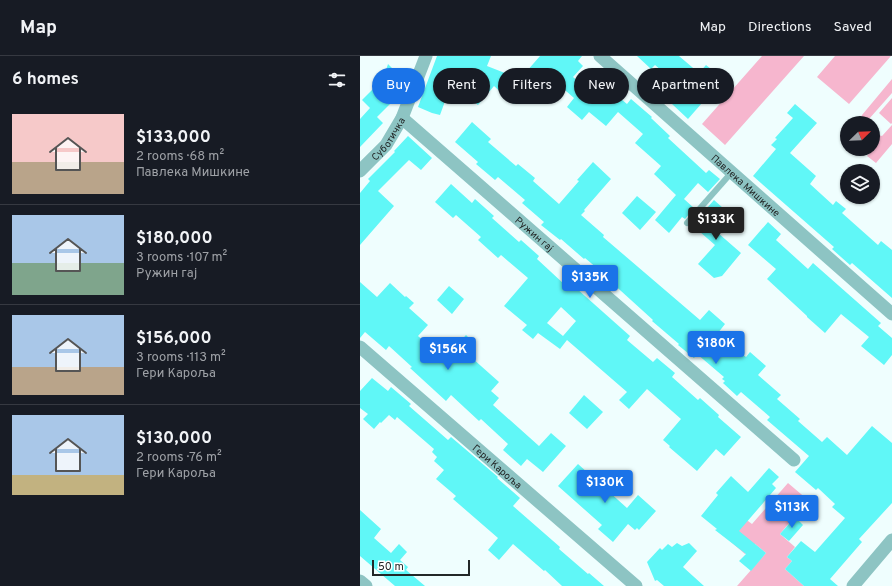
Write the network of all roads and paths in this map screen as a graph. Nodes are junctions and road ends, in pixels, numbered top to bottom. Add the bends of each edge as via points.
1 (426, 56) edge
2 (600, 56) edge
3 (402, 118) junction
4 (360, 171) edge
5 (732, 172) junction
6 (687, 223) dead end
7 (892, 314) edge
8 (360, 347) edge
9 (794, 460) dead end
10 (892, 540) edge
11 (360, 580) edge
12 (366, 586) edge
13 (636, 586) edge
14 (853, 586) edge

1 - 3 street, Суботичка
2 - 5 street, Павлека Мишкине
3 - 4 street, Суботичка via 386,145
3 - 9 street, Ружин гај
5 - 6 lane
5 - 7 street, Павлека Мишкине
8 - 13 street, Гери Кароља
10 - 14 street
11 - 12 street

